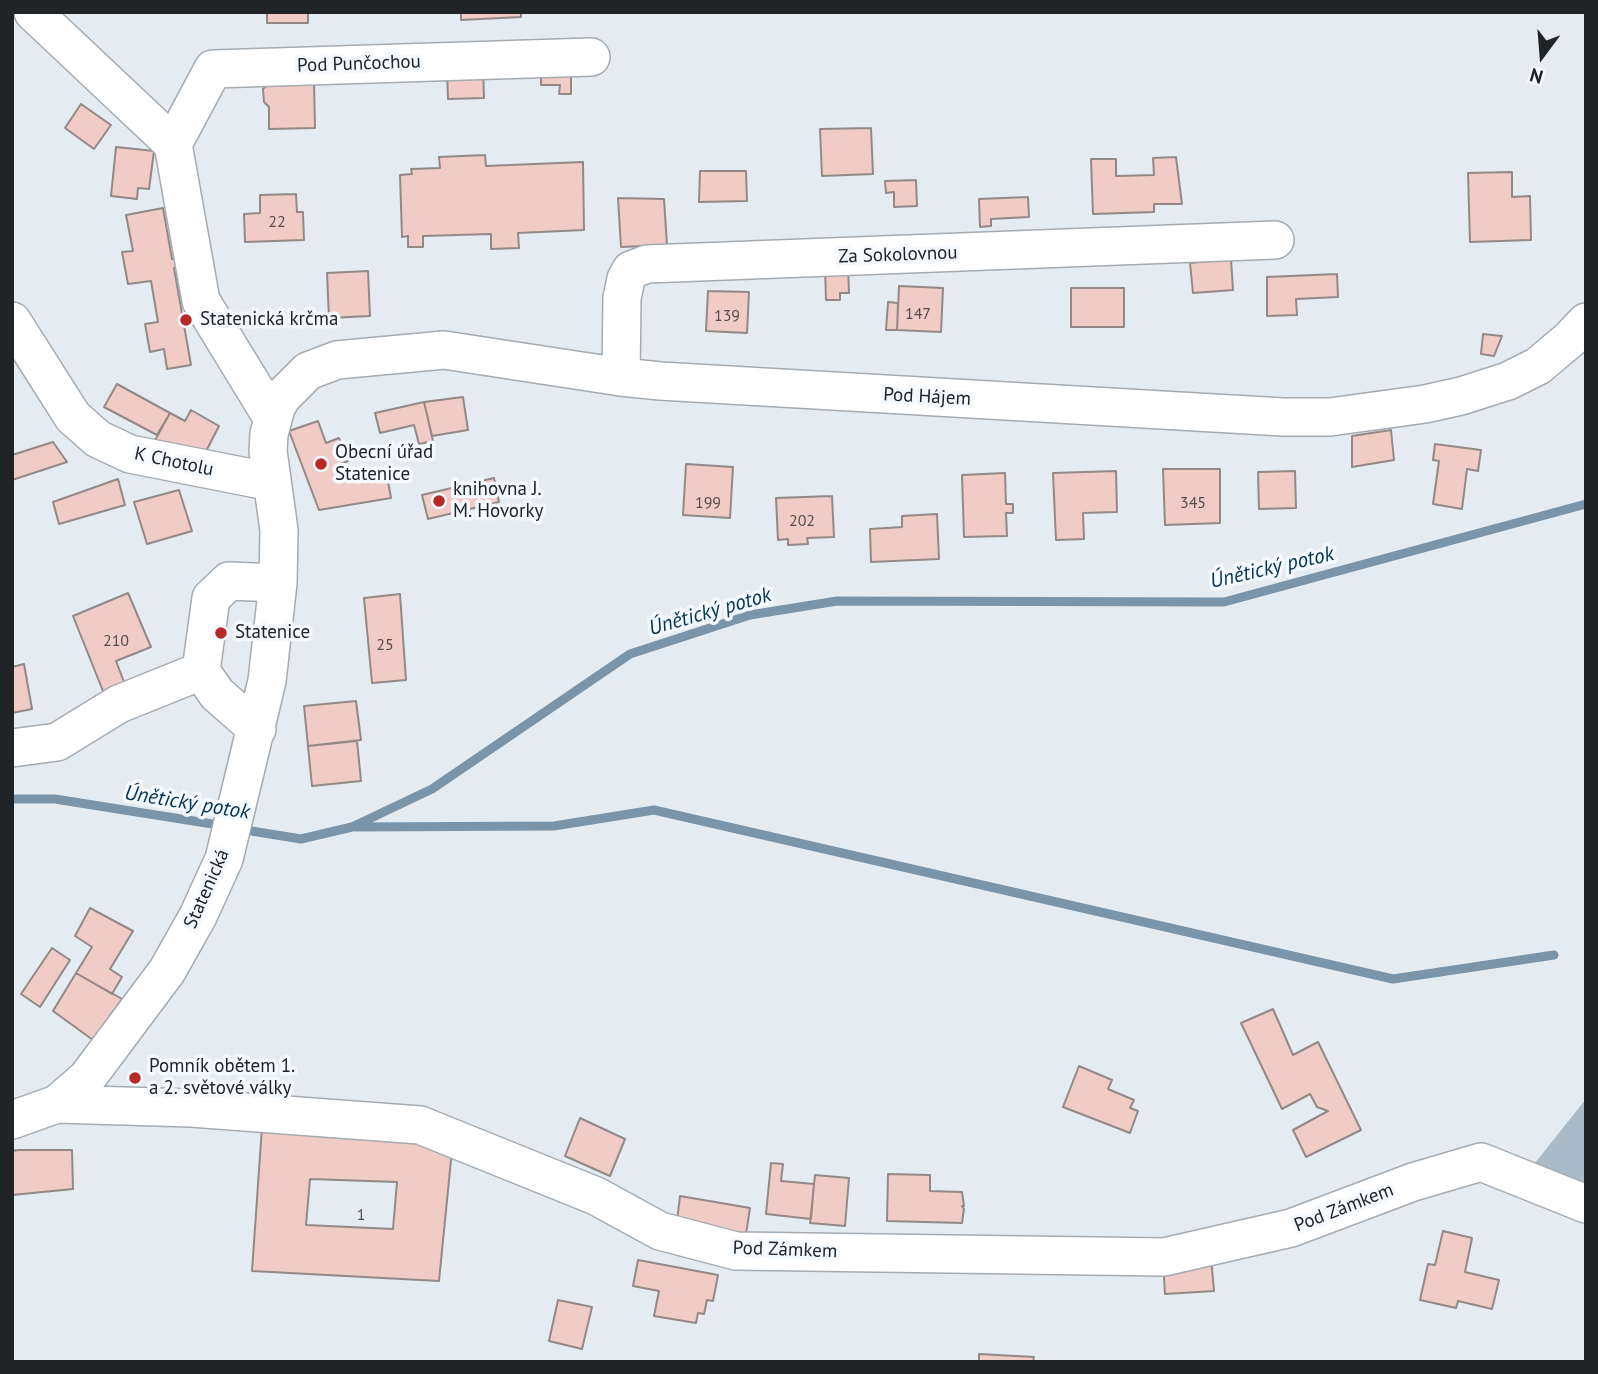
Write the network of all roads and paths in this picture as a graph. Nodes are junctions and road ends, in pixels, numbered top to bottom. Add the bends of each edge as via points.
1 (33, 12) edge
2 (591, 57) dead end
3 (173, 144) junction
4 (1275, 240) dead end
5 (12, 321) edge
6 (1586, 322) edge
7 (621, 377) junction
8 (273, 419) junction
9 (272, 482) junction
10 (278, 583) junction
11 (201, 671) junction
12 (257, 729) junction
13 (12, 748) edge
14 (57, 1104) junction
15 (12, 1120) edge
16 (1586, 1204) edge

1 - 3 street
2 - 3 street, Pod Punčochou via 213,69
3 - 8 street via 201,301
4 - 7 street, Za Sokolovnou via 647,264 631,270 626,279
5 - 9 street, K Chotolu via 74,416 98,439 130,454
6 - 7 street, Pod Hájem via 1538,366 1508,381 1425,404 1330,417
7 - 8 street, Pod Hájem via 444,350 360,357 308,371 282,397
8 - 9 street, Statenická via 268,451
9 - 10 street, Statenická via 279,530
10 - 11 street via 229,582 211,598
10 - 12 street, Statenická
11 - 12 street via 217,694
11 - 13 street via 119,704 57,742
12 - 14 street, Statenická via 224,859 198,915 167,971 87,1078
14 - 15 street, Statenická
14 - 16 street, Pod Zámkem via 191,1108 420,1125 596,1196 660,1231 736,1251 1164,1257 1291,1228 1481,1162

